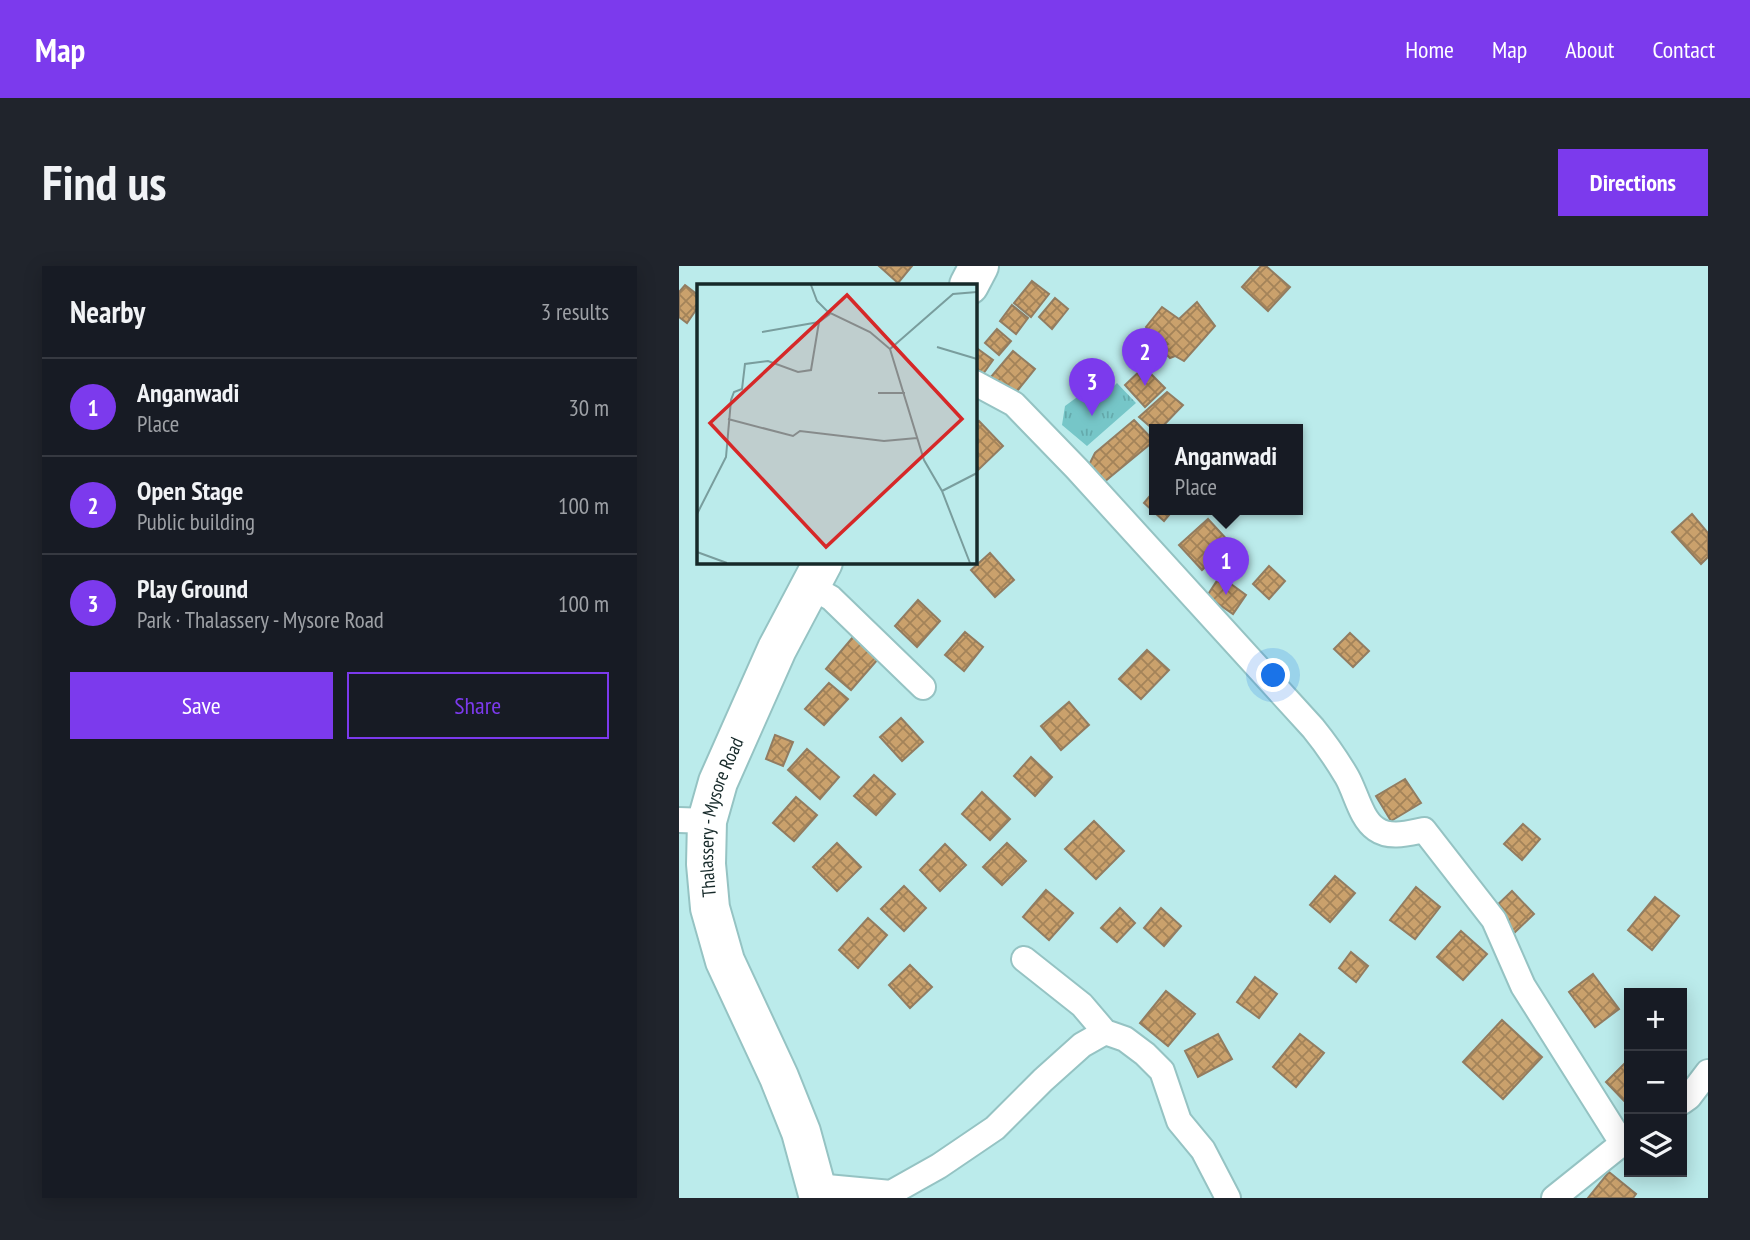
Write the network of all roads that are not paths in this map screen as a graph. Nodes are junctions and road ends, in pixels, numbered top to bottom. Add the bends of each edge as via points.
1 (979, 266) edge
2 (970, 284) edge
3 (977, 384) edge
4 (817, 574) edge
5 (923, 687) dead end
6 (693, 821) edge
7 (1024, 959) dead end
8 (1105, 1032) junction
9 (1708, 1072) edge
10 (1687, 1098) edge
11 (1624, 1137) edge
12 (1624, 1142) edge
13 (818, 1192) edge
14 (893, 1195) edge
15 (1228, 1198) edge
16 (1554, 1198) edge

1 - 2 main road
3 - 11 street via 1014,404 1313,728 1376,829 1392,835 1424,830 1494,920 1523,986
4 - 5 street via 831,598
4 - 6 main road, Thalassery - Mysore Road via 777,649 718,782
6 - 13 main road, Thalassery - Mysore Road via 725,961 779,1077
7 - 8 street via 1081,1005
8 - 14 street via 1082,1045 995,1128
8 - 15 street via 1125,1040 1162,1071 1179,1121 1203,1150
9 - 10 street
12 - 16 street
13 - 14 street

